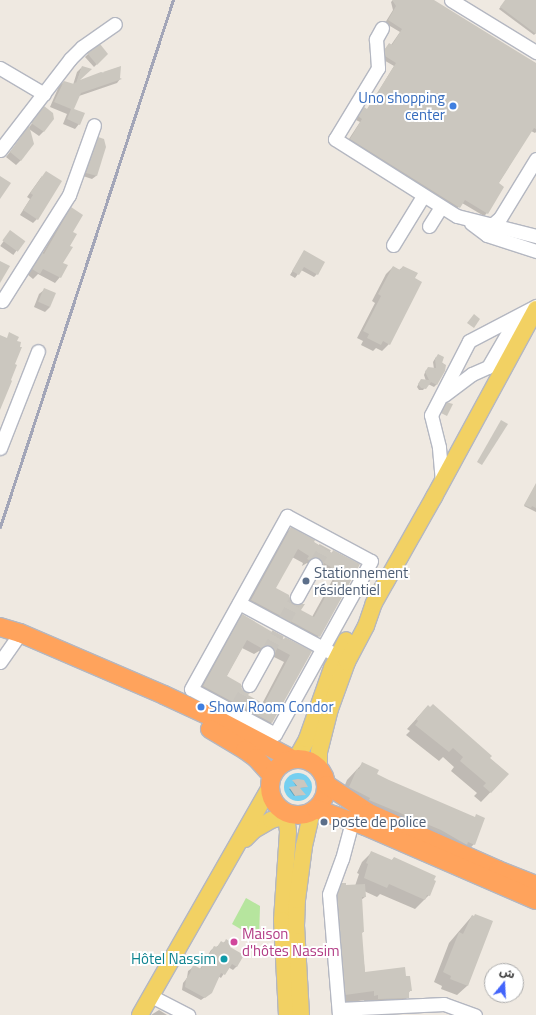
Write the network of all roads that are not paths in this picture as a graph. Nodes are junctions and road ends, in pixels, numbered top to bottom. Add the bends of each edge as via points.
1 (451, 0) edge
2 (115, 24) dead end
3 (382, 28) dead end
4 (536, 52) edge
5 (0, 68) edge
6 (44, 94) junction
7 (94, 125) dead end
8 (0, 150) edge
9 (536, 159) edge
10 (423, 196) junction
11 (440, 207) junction
12 (504, 211) junction
13 (429, 226) dead end
14 (504, 228) junction
15 (484, 229) junction
16 (536, 236) edge
17 (393, 245) dead end
18 (536, 251) edge
19 (1, 302) edge
20 (536, 308) edge
21 (516, 316) junction
22 (520, 337) junction
23 (38, 351) dead end
24 (440, 397) junction
25 (463, 443) junction
26 (439, 447) junction
27 (0, 448) edge
28 (442, 482) junction
29 (315, 565) tunnel mouth
30 (297, 597) tunnel mouth
31 (239, 603) junction
32 (374, 603) junction
33 (0, 627) edge
34 (11, 638) edge
35 (323, 648) junction
36 (267, 653) tunnel mouth
37 (338, 656) junction
38 (0, 662) edge
39 (249, 685) tunnel mouth
40 (274, 740) junction
41 (294, 759) junction
42 (319, 768) junction
43 (271, 781) junction
44 (327, 785) junction
45 (314, 810) junction
46 (286, 813) junction
47 (352, 821) junction
48 (246, 838) junction
49 (287, 848) junction
50 (232, 854) junction
51 (536, 885) edge
52 (536, 900) edge
53 (151, 996) junction
54 (339, 1012) edge
55 (140, 1015) edge
56 (188, 1015) edge
57 (287, 1015) edge
58 (301, 1015) edge
59 (475, 1015) edge

1 - 4 street
2 - 6 street via 82,47
3 - 10 street via 376,39 378,68 335,139
5 - 6 street
6 - 8 street
7 - 19 street via 69,195
9 - 12 street
10 - 11 street
10 - 17 street
11 - 13 street
11 - 15 street
12 - 14 street
12 - 15 street via 497,221
14 - 15 street
14 - 16 street
15 - 18 street via 503,242
20 - 21 street
20 - 22 main road
21 - 22 street via 521,325
21 - 24 street via 488,367 472,374
21 - 24 street via 469,341
22 - 25 main road
23 - 27 street
24 - 26 street via 431,415
25 - 26 street via 455,450 449,451
25 - 28 main road
26 - 28 street
28 - 32 main road
29 - 30 street
31 - 35 street
31 - 35 street via 287,516 327,543 370,561
31 - 40 street via 192,689 236,709
32 - 37 main road via 357,621
32 - 42 main road via 366,626 347,662 330,709 319,752
33 - 34 highway
34 - 38 street
34 - 40 highway via 164,695
34 - 43 highway via 215,732 256,758
35 - 37 street
35 - 40 street
36 - 39 street
37 - 41 main road via 312,728
40 - 41 highway
41 - 42 highway via 312,762
41 - 43 highway via 280,766
42 - 44 highway
43 - 46 highway via 272,798
43 - 50 main road
44 - 45 highway via 324,798
44 - 51 highway via 370,813
45 - 46 highway via 306,815
45 - 47 highway
45 - 58 main road via 304,846 297,900
46 - 48 main road via 254,830
46 - 49 main road
47 - 52 highway
47 - 54 street via 329,894
48 - 49 main road via 254,833 267,831 278,836
48 - 50 main road
49 - 57 main road via 282,927
50 - 53 main road
53 - 55 main road
53 - 56 street
54 - 59 street via 444,1004

